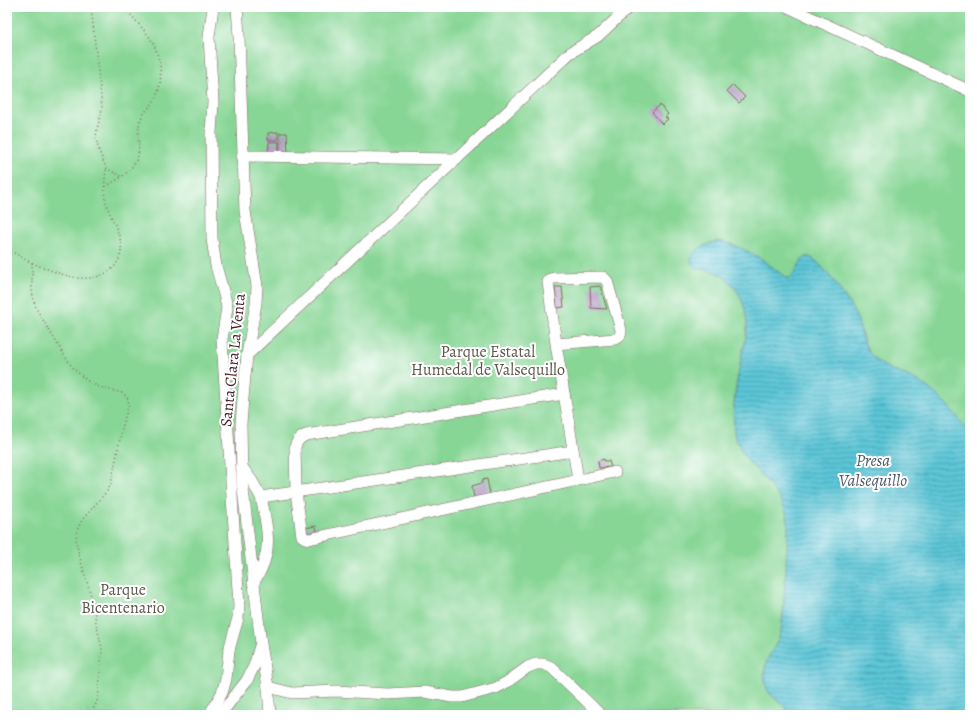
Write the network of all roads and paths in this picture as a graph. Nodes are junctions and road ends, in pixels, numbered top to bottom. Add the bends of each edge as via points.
1 (91, 7) edge
2 (124, 7) edge
3 (213, 7) edge
4 (237, 7) edge
5 (630, 7) edge
6 (788, 7) edge
7 (970, 91) edge
8 (242, 156) junction
9 (458, 159) junction
10 (106, 168) junction
11 (122, 177) junction
12 (105, 187) junction
13 (7, 249) edge
14 (32, 263) junction
15 (556, 344) junction
16 (247, 356) junction
17 (564, 394) junction
18 (573, 450) junction
19 (242, 467) junction
20 (615, 472) dead end
21 (578, 480) junction
22 (296, 492) junction
23 (261, 497) junction
24 (253, 583) junction
25 (261, 644) junction
26 (268, 687) junction
27 (90, 715) edge
28 (209, 715) edge
29 (220, 715) edge
30 (270, 715) edge
31 (601, 715) edge

1 - 10 path via 102,107 96,138
2 - 11 path via 152,42 161,76 155,100 140,119 137,159
3 - 28 street via 209,37 213,102 212,239 226,308 222,339 239,606 229,650 226,679 222,693
4 - 8 street, Santa Clara La Venta
5 - 9 street via 598,36 570,53
6 - 7 street
8 - 9 street
8 - 16 street, Santa Clara La Venta via 245,211 257,286
9 - 16 street
10 - 11 path
10 - 12 path
11 - 12 path
12 - 14 path via 106,201 121,244 121,257 116,265 97,277 84,279 70,277
13 - 14 path
14 - 27 path via 32,287 36,308 68,362 86,380 99,387 122,393 127,397 129,404 111,484 77,530 76,541 93,602 102,648 99,691
15 - 15 street via 548,282 554,278 603,277 607,281 621,330 619,338
15 - 17 street
16 - 19 street, Santa Clara La Venta via 241,424
17 - 18 street
17 - 22 street via 306,435 301,437 296,447
18 - 21 street
18 - 22 street
19 - 23 street
19 - 24 street, Santa Clara La Venta
20 - 21 street
21 - 22 street via 309,539 301,532
22 - 23 street
23 - 24 street via 267,524 266,557 261,572
24 - 25 street, Santa Clara La Venta
25 - 26 street, Santa Clara La Venta
25 - 29 street via 247,680
26 - 30 street, Santa Clara La Venta
26 - 31 street via 292,693 425,692 462,697 496,688 528,667 543,664 551,667

